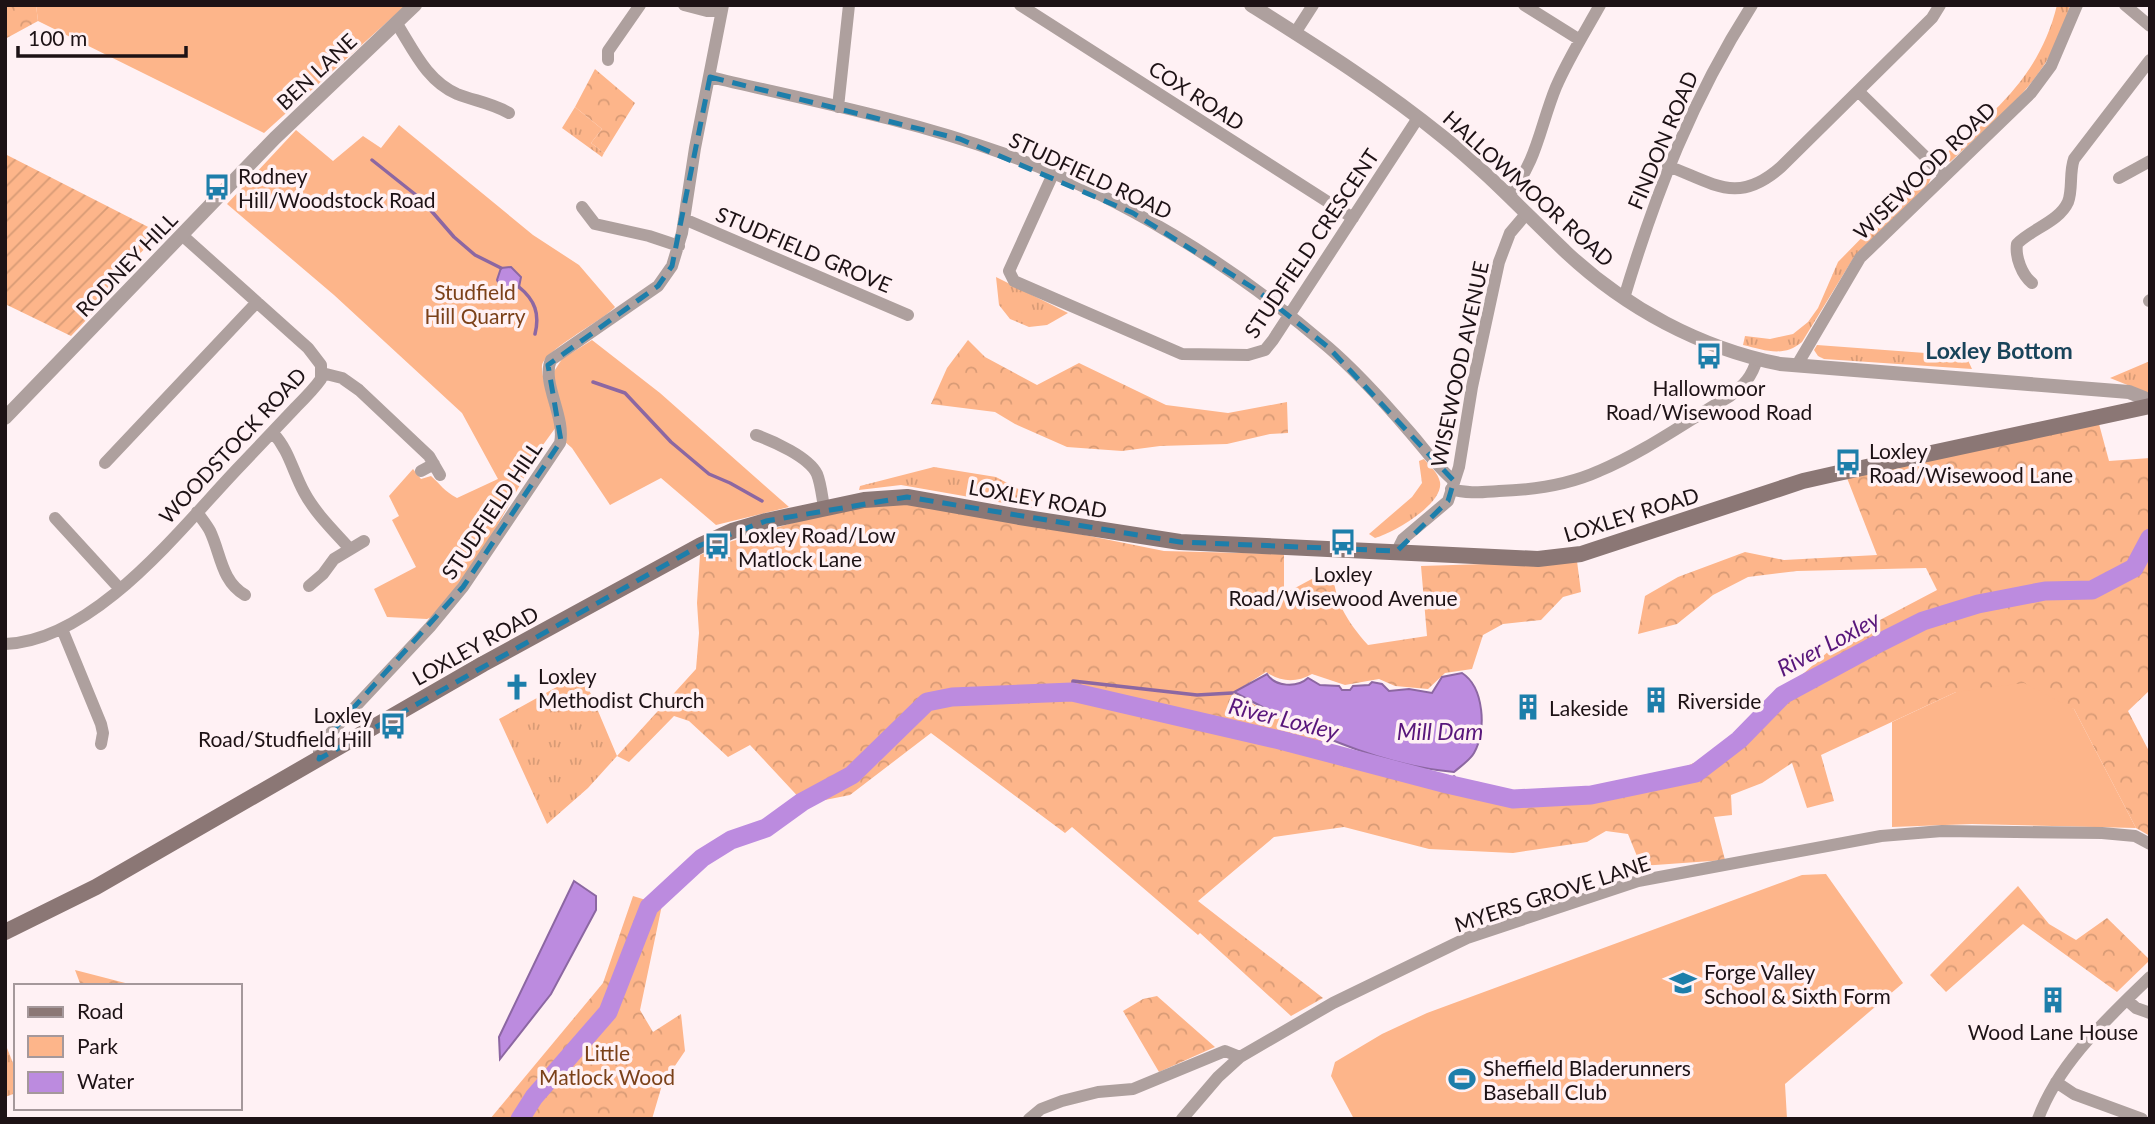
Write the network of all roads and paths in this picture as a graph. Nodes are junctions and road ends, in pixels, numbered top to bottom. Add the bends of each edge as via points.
1 (415, 5) edge
2 (640, 5) edge
3 (684, 5) edge
4 (849, 5) edge
5 (1020, 5) edge
6 (1251, 5) edge
7 (1313, 5) edge
8 (1524, 5) edge
9 (1600, 5) edge
10 (1752, 5) edge
11 (1940, 5) edge
12 (2077, 5) edge
13 (2125, 5) edge
14 (722, 8) edge
15 (397, 24) junction
16 (2150, 26) edge
17 (1295, 33) junction
18 (1580, 40) junction
19 (608, 60) dead end
20 (2150, 60) edge
21 (710, 77) junction
22 (1857, 91) junction
23 (838, 107) junction
24 (509, 113) dead end
25 (1418, 118) junction
26 (275, 138) joint
27 (2150, 161) edge
28 (1668, 166) junction
29 (1053, 174) junction
30 (1945, 176) junction
31 (2119, 178) dead end
32 (1508, 195) junction
33 (582, 207) dead end
34 (1527, 214) junction
35 (1353, 218) junction
36 (684, 219) junction
37 (183, 236) junction
38 (679, 246) junction
39 (2032, 283) dead end
40 (1624, 298) junction
41 (257, 303) junction
42 (1289, 314) junction
43 (908, 315) dead end
44 (1757, 359) junction
45 (1797, 365) junction
46 (323, 373) junction
47 (2150, 406) edge
48 (5, 418) edge
49 (273, 433) junction
50 (756, 435) dead end
51 (105, 463) dead end
52 (421, 471) dead end
53 (1453, 485) junction
54 (824, 507) junction
55 (197, 512) junction
56 (55, 518) dead end
57 (364, 541) dead end
58 (350, 549) junction
59 (1397, 551) junction
60 (309, 586) dead end
61 (120, 589) junction
62 (245, 595) dead end
63 (62, 628) junction
64 (5, 644) edge
65 (101, 744) dead end
66 (319, 759) junction
67 (2150, 844) edge
68 (5, 932) edge
69 (2150, 977) edge
70 (2127, 1000) junction
71 (2150, 1013) edge
72 (1240, 1057) junction
73 (2056, 1082) junction
74 (1029, 1119) edge
75 (1182, 1119) edge
76 (2038, 1119) edge
77 (2142, 1119) edge

1 - 15 street, BEN LANE
2 - 19 street via 608,51
3 - 14 street via 707,11
4 - 23 street
5 - 35 street, COX ROAD
6 - 17 street, HALLOWMOOR ROAD
7 - 17 street
8 - 18 street
9 - 18 street
10 - 28 street, FINDON ROAD via 1714,69
11 - 22 street
12 - 30 street, WISEWOOD ROAD via 2051,66 2031,93
13 - 16 street
14 - 21 street, STUDFIELD HILL
15 - 24 street via 434,80
15 - 26 street, BEN LANE
17 - 25 street, HALLOWMOOR ROAD
18 - 32 street via 1556,89 1530,164
20 - 39 street via 2074,159 2068,202 2017,244 2018,259
21 - 23 street, STUDFIELD ROAD
21 - 36 street, STUDFIELD HILL
22 - 28 street via 1756,186 1732,190
22 - 30 street
23 - 29 street, STUDFIELD ROAD via 960,139
25 - 32 street, HALLOWMOOR ROAD
25 - 35 street, STUDFIELD CRESCENT
26 - 37 street, RODNEY HILL
27 - 31 street
28 - 40 street, FINDON ROAD
29 - 42 street, STUDFIELD ROAD via 1168,233
29 - 42 street, STUDFIELD CRESCENT via 1009,271 1013,281 1189,355 1258,354
30 - 45 street, WISEWOOD ROAD via 1860,258
32 - 34 street, HALLOWMOOR ROAD
33 - 38 street via 595,224
34 - 40 street, HALLOWMOOR ROAD
34 - 53 street, WISEWOOD AVENUE via 1510,233 1499,262
35 - 42 street, STUDFIELD CRESCENT
36 - 38 street, STUDFIELD HILL
36 - 43 street, STUDFIELD GROVE
37 - 41 street, WOODSTOCK ROAD
37 - 48 street, RODNEY HILL
38 - 66 street, STUDFIELD HILL via 658,286 551,360 548,365 560,443 463,587 326,738
40 - 44 street, HALLOWMOOR ROAD via 1706,343
41 - 46 street, WOODSTOCK ROAD via 316,356
41 - 51 street
42 - 53 street, STUDFIELD ROAD via 1357,373
44 - 45 street, HALLOWMOOR ROAD
44 - 53 street via 1746,384 1730,396 1598,472 1519,491 1473,492
45 - 47 street, HALLOWMOOR ROAD via 2129,391
46 - 49 street, WOODSTOCK ROAD
46 - 52 street via 342,378 359,390 437,469
47 - 59 main road, LOXLEY ROAD via 1803,481 1581,554 1538,559
49 - 55 street, WOODSTOCK ROAD
49 - 58 street via 312,506
50 - 54 street via 810,465 817,474
53 - 59 street via 1448,501 1403,539
54 - 59 main road, LOXLEY ROAD via 907,496 1180,542
54 - 66 main road, LOXLEY ROAD via 732,531 701,545
55 - 61 street, WOODSTOCK ROAD
55 - 62 street via 210,531 230,583
56 - 61 street
57 - 58 street
58 - 60 street
61 - 63 street, WOODSTOCK ROAD
63 - 64 street, WOODSTOCK ROAD
63 - 65 street via 101,724
66 - 68 main road, LOXLEY ROAD via 96,887
67 - 72 street, MYERS GROVE LANE via 2135,836 2102,833 1942,831 1881,836 1638,881 1467,938 1333,1003
69 - 70 street
70 - 71 street
70 - 73 street
72 - 74 street via 1225,1051 1133,1089 1062,1101
72 - 75 street, MYERS GROVE LANE
73 - 76 street
73 - 77 street via 2074,1094

